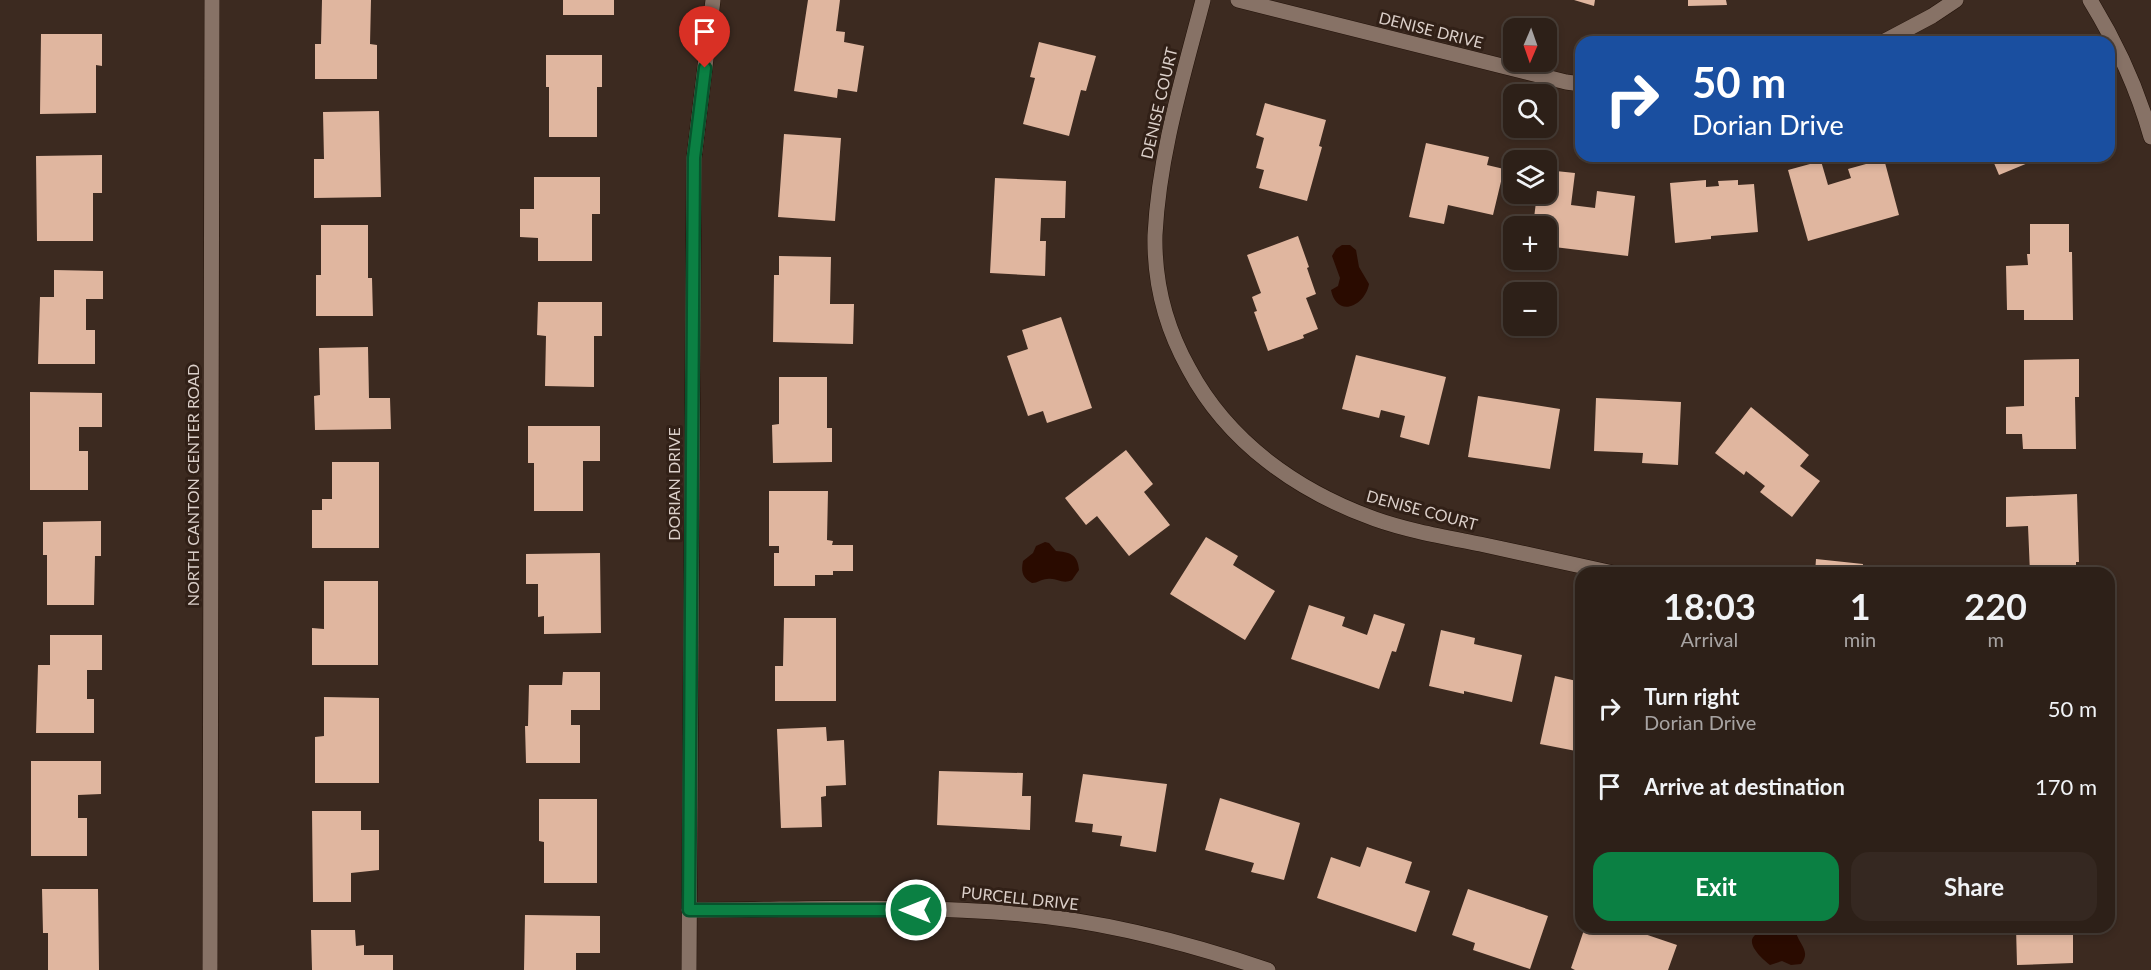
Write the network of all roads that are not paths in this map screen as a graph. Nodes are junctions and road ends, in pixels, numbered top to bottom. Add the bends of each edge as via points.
1 (212, 0) edge
2 (713, 0) edge
3 (1203, 0) edge
4 (1238, 0) edge
5 (1956, 0) edge
6 (2090, 0) edge
7 (1894, 36) edge
8 (2112, 36) edge
9 (2115, 41) edge
10 (1575, 83) edge
11 (2151, 137) edge
12 (1586, 567) edge
13 (689, 910) junction
14 (210, 970) edge
15 (689, 970) edge
16 (1268, 970) edge

1 - 14 street, NORTH CANTON CENTER ROAD
2 - 13 street, DORIAN DRIVE via 694,158
3 - 12 street, DENISE COURT via 1164,154 1155,237 1156,273 1165,314 1200,390 1226,424 1258,455 1298,483 1342,506 1412,529
4 - 10 street, DENISE DRIVE
5 - 7 street
6 - 8 street
9 - 11 street via 2141,101
13 - 15 street, DORIAN DRIVE
13 - 16 street, PURCELL DRIVE via 964,910 1023,914 1179,942

